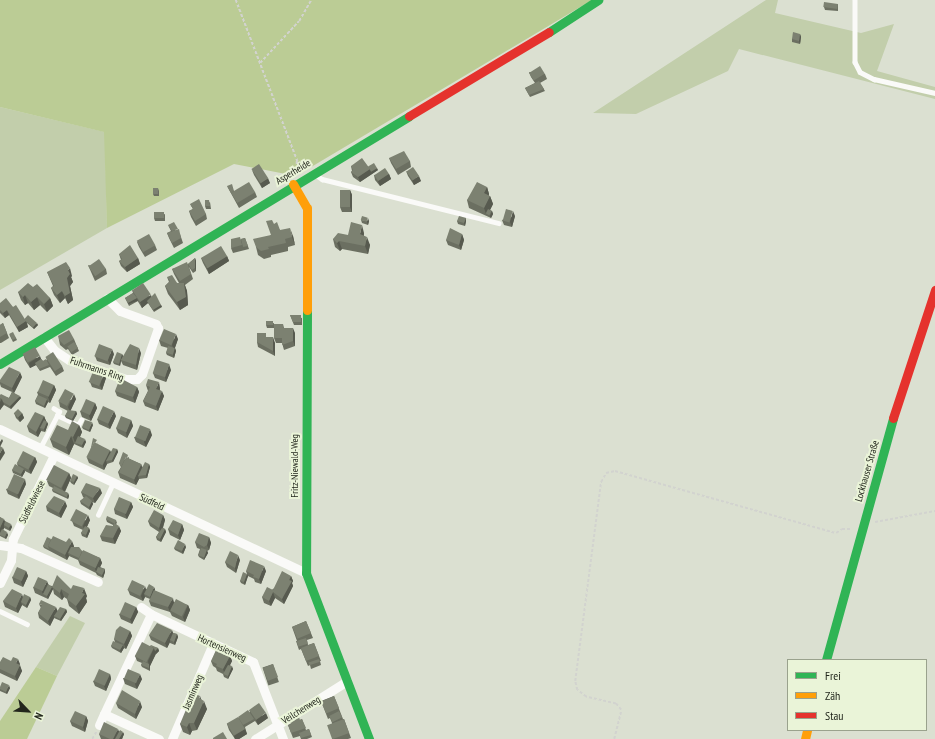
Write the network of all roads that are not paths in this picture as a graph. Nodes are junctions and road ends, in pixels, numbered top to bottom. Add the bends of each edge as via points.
1 (598, 0) edge
2 (855, 0) edge
3 (935, 93) edge
4 (309, 175) junction
5 (294, 184) junction
6 (499, 223) dead end
7 (935, 290) edge
8 (107, 298) junction
9 (44, 337) junction
10 (0, 364) edge
11 (54, 410) dead end
12 (57, 415) junction
13 (80, 420) dead end
14 (0, 429) edge
15 (40, 448) junction
16 (54, 455) junction
17 (113, 483) junction
18 (98, 516) dead end
19 (0, 545) edge
20 (12, 548) junction
21 (306, 573) junction
22 (98, 582) dead end
23 (0, 583) edge
24 (140, 607) dead end
25 (0, 611) edge
26 (151, 614) junction
27 (27, 624) dead end
28 (213, 644) junction
29 (826, 659) edge
30 (347, 681) junction
31 (104, 714) junction
32 (99, 725) dead end
33 (278, 725) junction
34 (159, 739) edge
35 (172, 739) edge
36 (255, 739) edge
37 (283, 739) edge
38 (369, 739) edge

1 - 4 street, Asperheide
2 - 3 lane via 855,62 860,72 874,79
4 - 5 street, Asperheide
4 - 6 lane
5 - 8 street, Asperheide
5 - 21 street, Fritz-Niewald-Weg via 307,208
7 - 29 street, Lockhauser Straße via 896,409
8 - 9 street, Asperheide
8 - 9 street, Fuhrmanns Ring via 120,311 156,324 158,328 142,374 137,379 126,379 69,360 54,350
9 - 10 street, Asperheide
11 - 12 lane via 59,412
12 - 13 lane via 78,425
12 - 15 lane
14 - 15 street, Südfeld
15 - 16 street, Südfeld
16 - 17 street, Südfeld
16 - 20 street, Südfeldwiese via 13,539
17 - 18 lane
17 - 21 street, Südfeld
19 - 20 street
20 - 22 street via 21,548
20 - 23 street, Südfeldwiese via 11,560
21 - 30 street, Fritz-Niewald-Weg
24 - 26 street, Hortensienweg
25 - 27 lane
26 - 28 street, Hortensienweg
26 - 31 street
28 - 33 street, Hortensienweg via 253,662
28 - 35 street, Jasminweg
30 - 33 street, Veilchenweg
30 - 38 street, Fritz-Niewald-Weg
31 - 32 street
31 - 34 street
33 - 36 street, Veilchenweg
33 - 37 street, Hortensienweg

